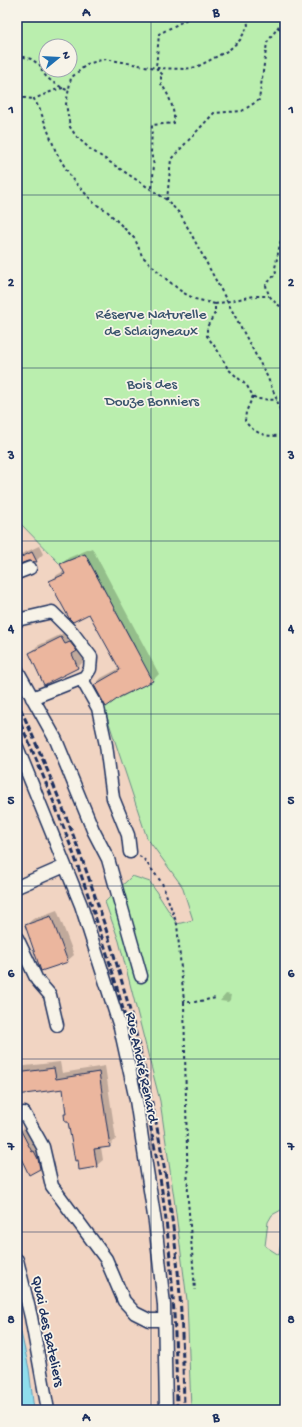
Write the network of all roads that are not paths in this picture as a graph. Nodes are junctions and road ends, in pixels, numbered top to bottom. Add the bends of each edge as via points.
1 (30, 568) dead end
2 (17, 573) edge
3 (17, 620) edge
4 (17, 670) edge
5 (84, 683) dead end
6 (32, 698) junction
7 (17, 747) edge
8 (130, 852) road end
9 (65, 866) junction
10 (17, 887) edge
11 (17, 938) edge
12 (141, 976) dead end
13 (57, 1025) dead end
14 (24, 1113) dead end
15 (17, 1260) edge
16 (164, 1320) junction
17 (48, 1410) edge
18 (166, 1410) edge

1 - 2 street
3 - 6 street via 52,612 72,632 91,657 90,669 85,677
4 - 6 street
5 - 8 street via 98,708 113,798 128,835
6 - 12 street via 56,740 92,830 108,859
7 - 9 street, Rue André Renard
9 - 10 street
9 - 16 street, Rue André Renard via 81,905 122,1034 136,1100 155,1222
11 - 13 street via 37,980 50,995
14 - 16 street via 43,1147 52,1186 106,1259 124,1301 135,1313 148,1320
15 - 17 street, Quai des Bateliers via 31,1317
16 - 18 street, Rue André Renard

